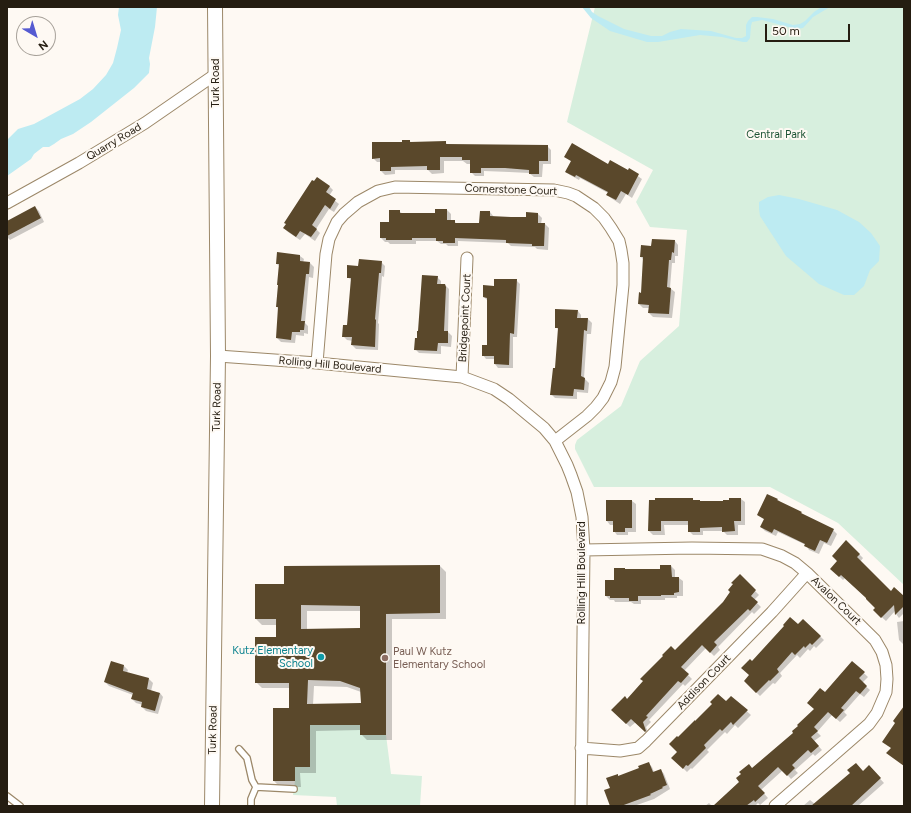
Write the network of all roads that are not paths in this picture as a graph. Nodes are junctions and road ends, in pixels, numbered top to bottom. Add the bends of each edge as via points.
1 (216, 7) edge
2 (216, 74) junction
3 (7, 203) edge
4 (467, 258) dead end
5 (218, 356) junction
6 (318, 363) junction
7 (462, 377) junction
8 (555, 441) junction
9 (584, 550) junction
10 (807, 573) junction
11 (582, 748) junction
12 (239, 749) dead end
13 (256, 787) junction
14 (294, 789) dead end
15 (7, 796) edge
16 (20, 806) edge
17 (212, 806) edge
18 (251, 806) edge
19 (581, 806) edge
20 (775, 806) edge

1 - 2 street, Turk Road
2 - 3 street, Quarry Road via 145,123
2 - 5 street, Turk Road
4 - 7 street, Bridgepoint Court
5 - 6 street, Rolling Hill Boulevard
5 - 17 street, Turk Road
6 - 7 street, Rolling Hill Boulevard
6 - 8 street, Cornerstone Court via 329,239 337,222 356,203 378,191 395,187 554,190 568,193 594,208 619,241 623,285 615,367 611,382 596,407
7 - 8 street, Rolling Hill Boulevard via 494,389 509,399 544,428
8 - 9 street, Rolling Hill Boulevard via 577,492
9 - 10 street, Avalon Court via 762,549 782,556
9 - 11 street, Rolling Hill Boulevard
10 - 11 street, Addison Court via 638,748 620,751
10 - 20 street, Avalon Court via 875,640 886,665 886,692 878,713 869,724
11 - 19 street, Rolling Hill Boulevard
12 - 13 lane via 247,758
13 - 14 lane
13 - 18 lane
15 - 16 lane

